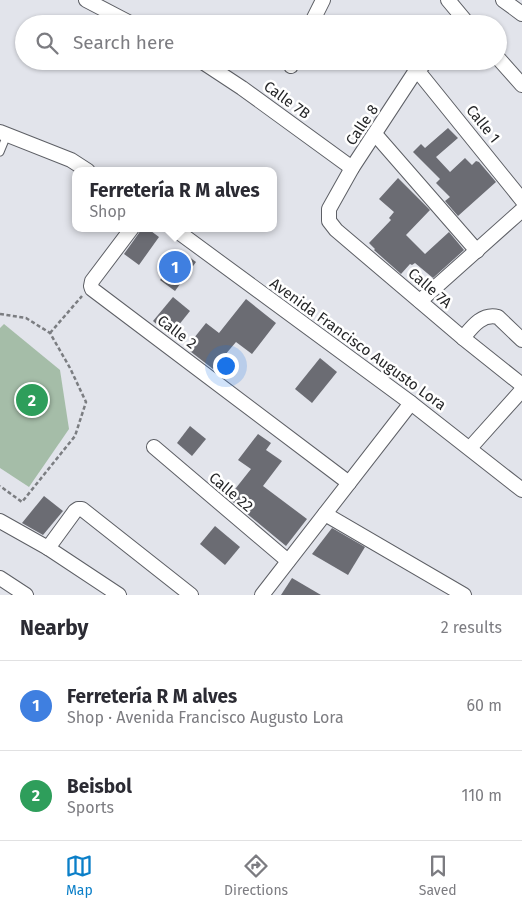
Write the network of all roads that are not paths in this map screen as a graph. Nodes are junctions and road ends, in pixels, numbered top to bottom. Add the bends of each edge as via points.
1 (86, 0) edge
2 (323, 0) edge
3 (448, 0) edge
4 (503, 0) edge
5 (522, 14) edge
6 (115, 15) edge
7 (316, 15) edge
8 (460, 15) edge
9 (507, 68) edge
10 (215, 70) edge
11 (419, 70) edge
12 (425, 70) edge
13 (522, 85) edge
14 (4, 133) edge
15 (375, 134) junction
16 (0, 152) edge
17 (82, 167) edge
18 (352, 168) junction
19 (522, 200) edge
20 (328, 209) joint
21 (522, 210) edge
22 (129, 232) edge
23 (178, 232) edge
24 (477, 251) junction
25 (420, 301) junction
26 (463, 338) junction
27 (522, 340) edge
28 (522, 385) edge
29 (522, 390) edge
30 (411, 403) junction
31 (154, 447) dead end
32 (470, 448) junction
33 (349, 483) junction
34 (522, 490) edge
35 (325, 514) junction
36 (0, 521) edge
37 (48, 548) junction
38 (288, 561) junction
39 (0, 578) edge
40 (26, 595) edge
41 (119, 595) edge
42 (191, 595) edge
43 (262, 595) edge
44 (464, 595) edge

1 - 6 street
2 - 7 street
3 - 8 street
4 - 5 street
9 - 13 street
10 - 18 street, Calle 7B
11 - 15 street, Calle 8
12 - 19 street, Calle 1
14 - 16 lane
14 - 17 street
15 - 18 street, Calle 8
15 - 24 street
18 - 20 street, Calle 8
20 - 25 street, Calle 7A via 329,221 336,230
21 - 24 street
22 - 33 street, Calle 2 via 92,281 92,289
23 - 30 street, Avenida Francisco Augusto Lora
24 - 25 street
25 - 26 street, Calle 7A
26 - 27 street via 477,322 493,316
26 - 28 street, Calle 7A
29 - 32 street
30 - 32 street, Avenida Francisco Augusto Lora
30 - 33 street
31 - 38 street, Calle 22
32 - 34 street, Avenida Francisco Augusto Lora
33 - 35 street
35 - 38 street
35 - 44 street
36 - 37 street
37 - 41 street
37 - 42 street via 75,511 82,509
38 - 43 street
39 - 40 street

